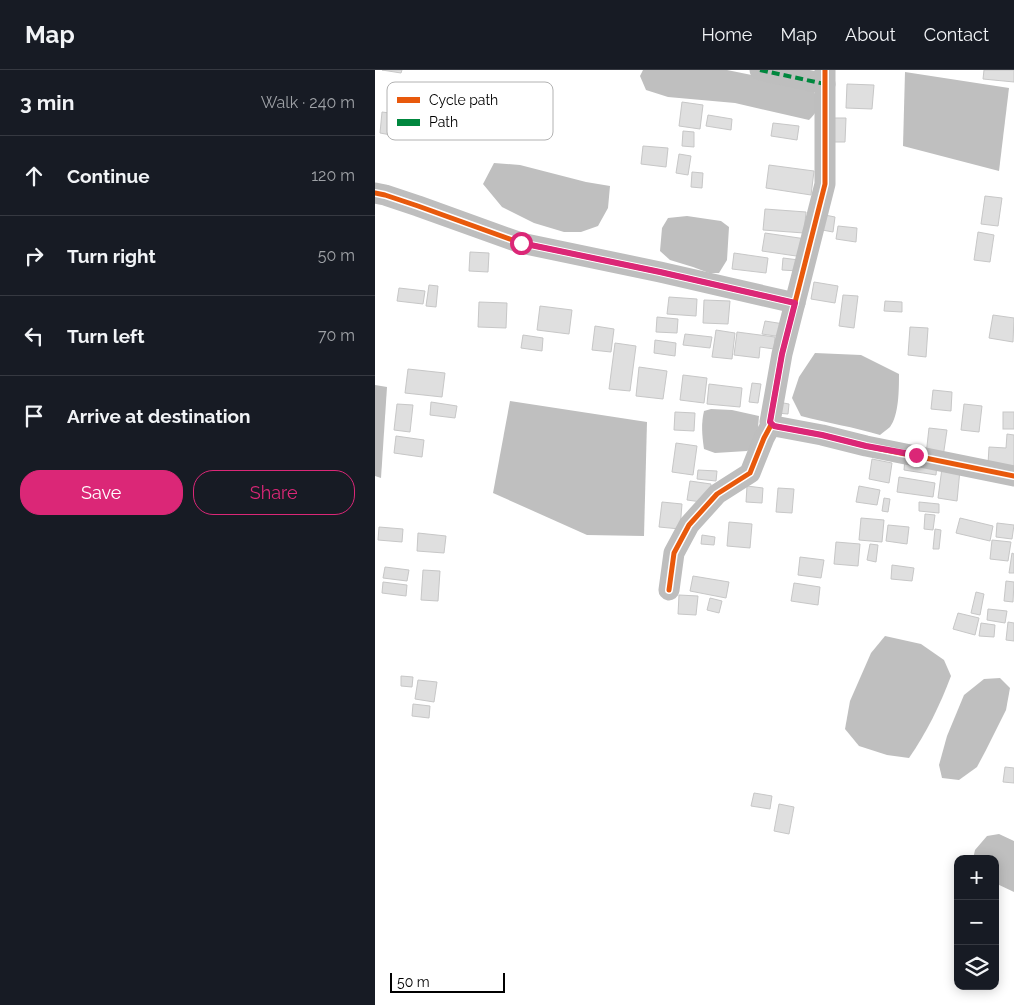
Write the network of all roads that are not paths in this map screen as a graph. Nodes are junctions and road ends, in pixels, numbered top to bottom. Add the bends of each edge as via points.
1 (760, 70) edge
2 (825, 77) edge
3 (375, 193) edge
4 (795, 303) junction
5 (771, 424) junction
6 (1014, 476) edge
7 (669, 590) dead end

1 - 2 street
2 - 4 street via 825,184
3 - 4 street via 521,243
4 - 5 street via 782,354
5 - 6 street
5 - 7 street via 750,473 717,494 689,525 675,553

